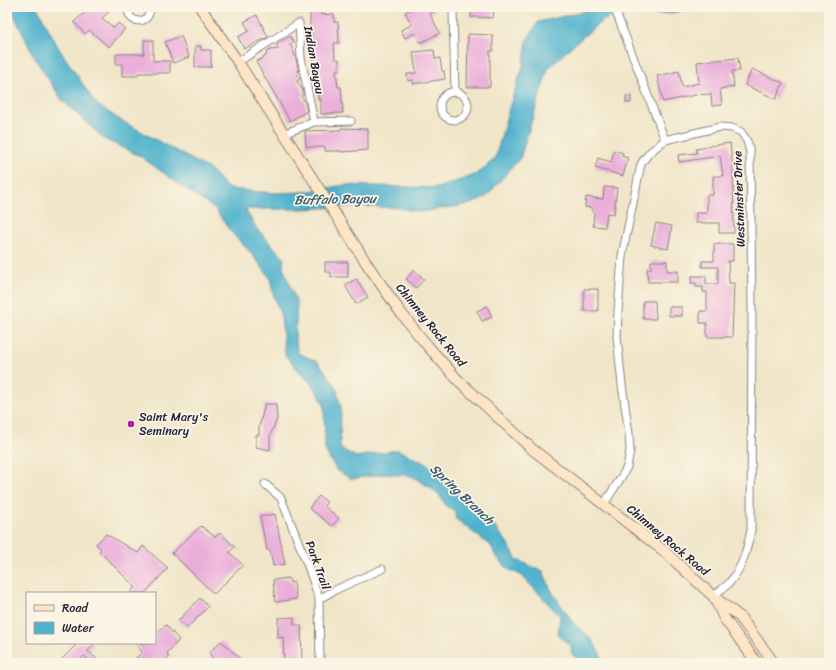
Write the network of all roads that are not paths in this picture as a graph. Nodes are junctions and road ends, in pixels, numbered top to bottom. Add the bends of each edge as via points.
1 (129, 7) edge
2 (149, 7) edge
3 (200, 7) edge
4 (614, 7) edge
5 (452, 8) edge
6 (238, 62) junction
7 (455, 92) dead end
8 (351, 121) dead end
9 (314, 122) junction
10 (283, 134) junction
11 (665, 140) junction
12 (265, 484) dead end
13 (604, 504) junction
14 (382, 569) dead end
15 (713, 596) junction
16 (319, 599) junction
17 (320, 663) edge
18 (757, 663) edge
19 (774, 663) edge

1 - 2 street via 130,16 139,21 148,16
3 - 6 main road, Chimney Rock Road
4 - 11 street
5 - 7 street
6 - 9 street, Indian Bayou via 299,23 301,58
6 - 10 main road, Chimney Rock Road
8 - 9 street
9 - 10 street
10 - 13 main road, Chimney Rock Road via 367,264 426,344 458,380 532,449
11 - 13 street, Westminster Drive via 649,153 641,164 622,256 617,337 630,451 627,467
11 - 15 street, Westminster Drive via 720,127 732,128 741,132 748,142 750,152 751,530 741,567 730,583
12 - 16 street, Park Trail via 281,498
13 - 15 main road, Chimney Rock Road via 664,551
14 - 16 street
15 - 18 main road, Chimney Rock Road via 724,618
15 - 19 main road, Chimney Rock Road via 740,617
16 - 17 street, Park Trail

